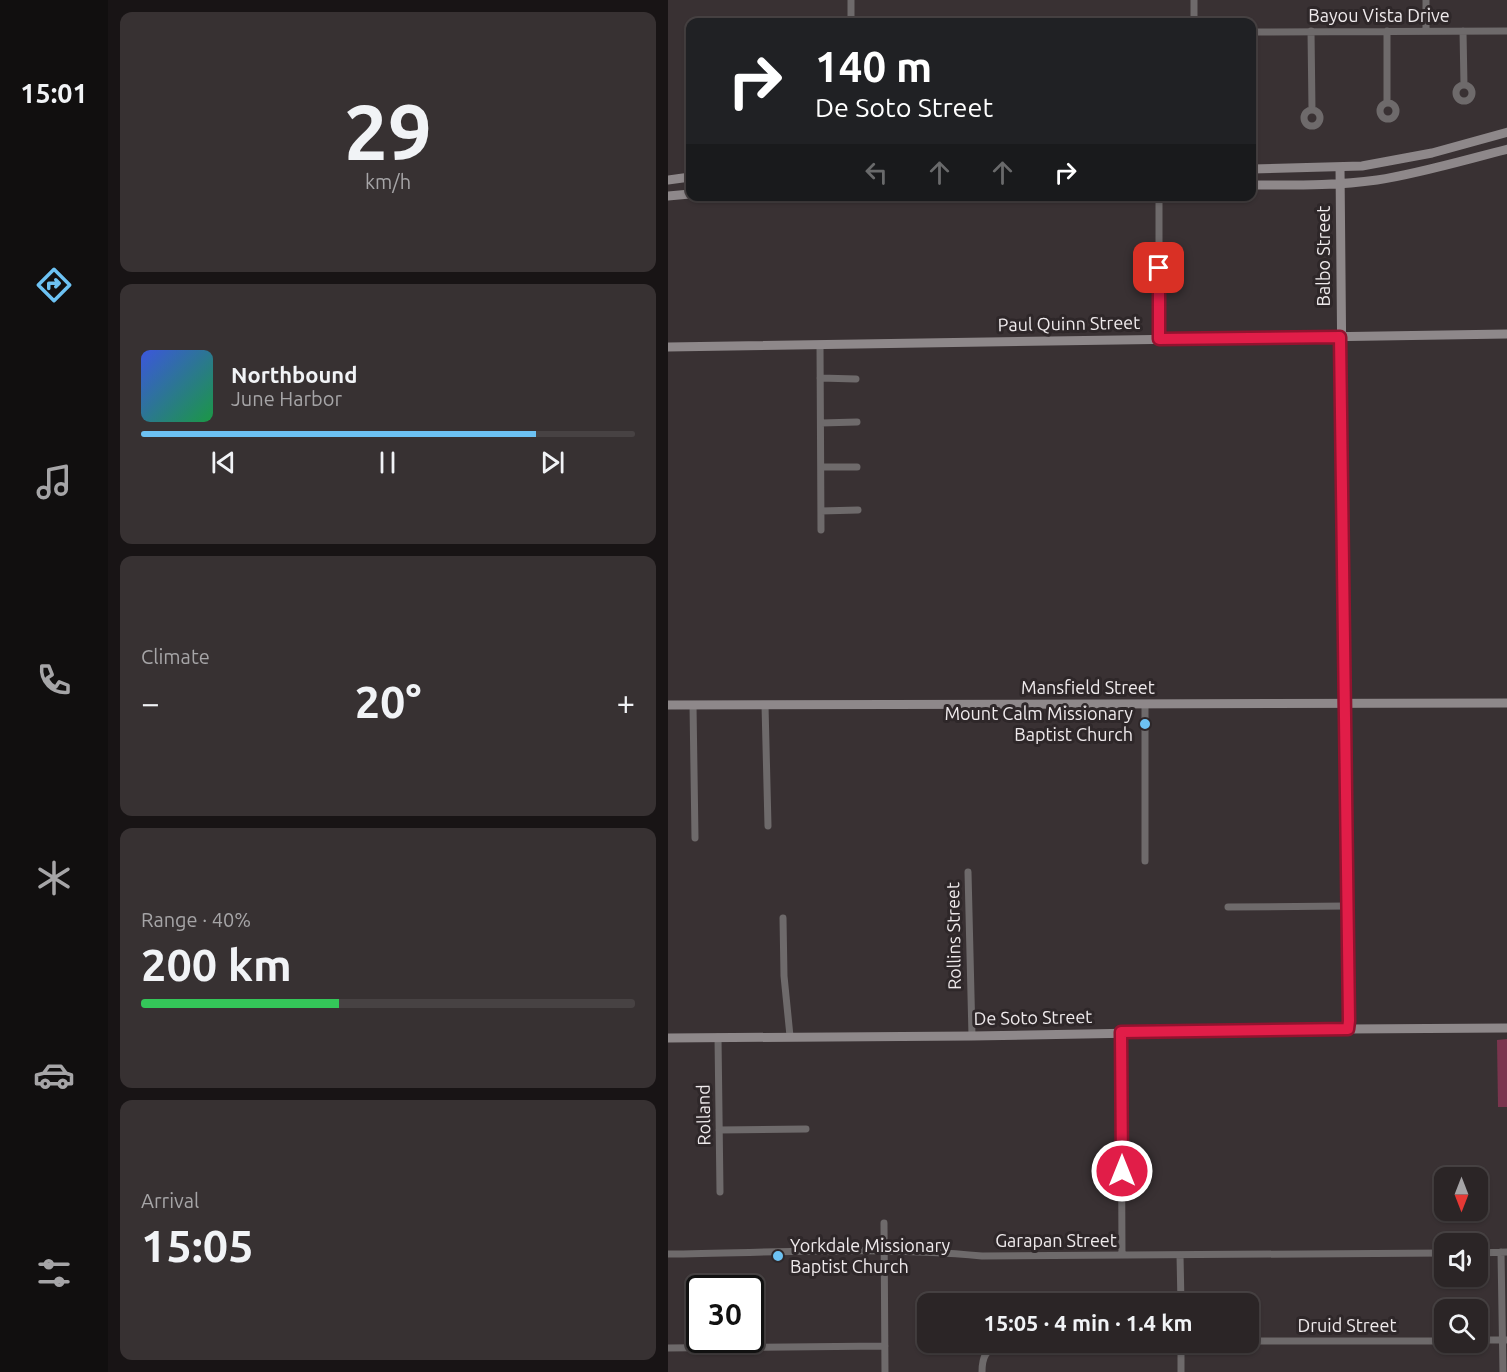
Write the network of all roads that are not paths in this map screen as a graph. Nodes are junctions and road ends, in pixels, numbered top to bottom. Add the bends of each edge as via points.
1 (851, 0) edge
2 (1194, 0) edge
3 (1426, 0) edge
4 (851, 18) edge
5 (1194, 18) edge
6 (1387, 31) junction
7 (1426, 31) junction
8 (1463, 31) junction
9 (1508, 31) edge
10 (1256, 32) edge
11 (1311, 32) junction
12 (1464, 85) dead end
13 (1387, 103) dead end
14 (1312, 110) dead end
15 (1508, 132) edge
16 (1469, 143) junction
17 (1508, 148) edge
18 (1473, 158) junction
19 (1340, 167) junction
20 (1256, 169) edge
21 (686, 178) edge
22 (668, 180) edge
23 (1340, 183) junction
24 (1256, 185) edge
25 (686, 194) edge
26 (668, 196) edge
27 (1159, 201) edge
28 (1508, 334) edge
29 (1340, 337) junction
30 (1159, 339) junction
31 (820, 345) junction
32 (668, 347) edge
33 (820, 378) junction
34 (856, 378) dead end
35 (857, 422) dead end
36 (821, 423) junction
37 (822, 467) junction
38 (857, 467) dead end
39 (858, 510) dead end
40 (821, 511) junction
41 (821, 530) dead end
42 (1508, 703) edge
43 (1145, 704) junction
44 (1345, 704) junction
45 (668, 705) edge
46 (693, 705) junction
47 (765, 705) junction
48 (768, 825) dead end
49 (695, 838) dead end
50 (1145, 861) dead end
51 (968, 872) dead end
52 (1346, 906) junction
53 (1228, 907) dead end
54 (783, 918) dead end
55 (1348, 1029) junction
56 (1508, 1029) edge
57 (1121, 1032) junction
58 (790, 1036) junction
59 (972, 1036) junction
60 (718, 1037) junction
61 (668, 1038) edge
62 (806, 1129) dead end
63 (719, 1130) junction
64 (720, 1192) dead end
65 (884, 1223) dead end
66 (884, 1251) junction
67 (1505, 1252) edge
68 (1434, 1253) edge
69 (1488, 1253) edge
70 (668, 1254) edge
71 (1122, 1255) junction
72 (1180, 1256) junction
73 (1181, 1293) edge
74 (1488, 1340) edge
75 (1505, 1340) edge
76 (1259, 1341) edge
77 (1434, 1341) edge
78 (885, 1346) junction
79 (668, 1348) edge
80 (986, 1353) edge
81 (1181, 1353) edge
82 (885, 1372) edge
83 (982, 1372) edge
84 (1181, 1372) edge
85 (1503, 1372) edge

1 - 4 street
2 - 5 street
3 - 7 street
6 - 7 street, Bayou Vista Drive
6 - 11 street, Bayou Vista Drive
6 - 13 street
7 - 8 street, Bayou Vista Drive
8 - 9 street, Bayou Vista Drive
8 - 12 street
10 - 11 street, Bayou Vista Drive
11 - 14 street
15 - 16 street
16 - 18 street
16 - 19 street via 1399,160
17 - 18 street
18 - 23 street via 1402,176
19 - 20 street
19 - 23 street, Balbo Street
21 - 22 street
23 - 24 street
23 - 29 street, Balbo Street
25 - 26 street
27 - 30 street
28 - 29 street, Paul Quinn Street
29 - 30 street, Paul Quinn Street
29 - 44 street, Balbo Street
30 - 31 street, Paul Quinn Street
31 - 32 street, Paul Quinn Street
31 - 33 street
33 - 34 street
33 - 36 street
35 - 36 street
36 - 37 street
37 - 38 street
37 - 40 street
39 - 40 street
40 - 41 street
42 - 44 street, Mansfield Street
43 - 44 street, Mansfield Street
43 - 47 street, Mansfield Street
43 - 50 street
44 - 52 street, Balbo Street
45 - 46 street, Mansfield Street
46 - 47 street, Mansfield Street
46 - 49 street
47 - 48 street
51 - 59 street, Rollins Street
52 - 53 street
52 - 55 street, Balbo Street
54 - 58 street
55 - 56 street, De Soto Street
55 - 57 street, De Soto Street
57 - 59 street, De Soto Street
57 - 71 street
58 - 59 street, De Soto Street
58 - 60 street, De Soto Street
60 - 61 street, De Soto Street
60 - 63 street, Rolland
62 - 63 street
63 - 64 street, Rolland
65 - 66 street
66 - 70 street, Garapan Street
66 - 71 street, Garapan Street via 982,1256
66 - 78 street
67 - 69 street
67 - 75 street
68 - 72 street, Garapan Street
71 - 72 street, Garapan Street
72 - 73 street
74 - 75 street
75 - 85 street
76 - 77 street, Druid Street
78 - 79 street
78 - 82 street
80 - 83 street
81 - 84 street

